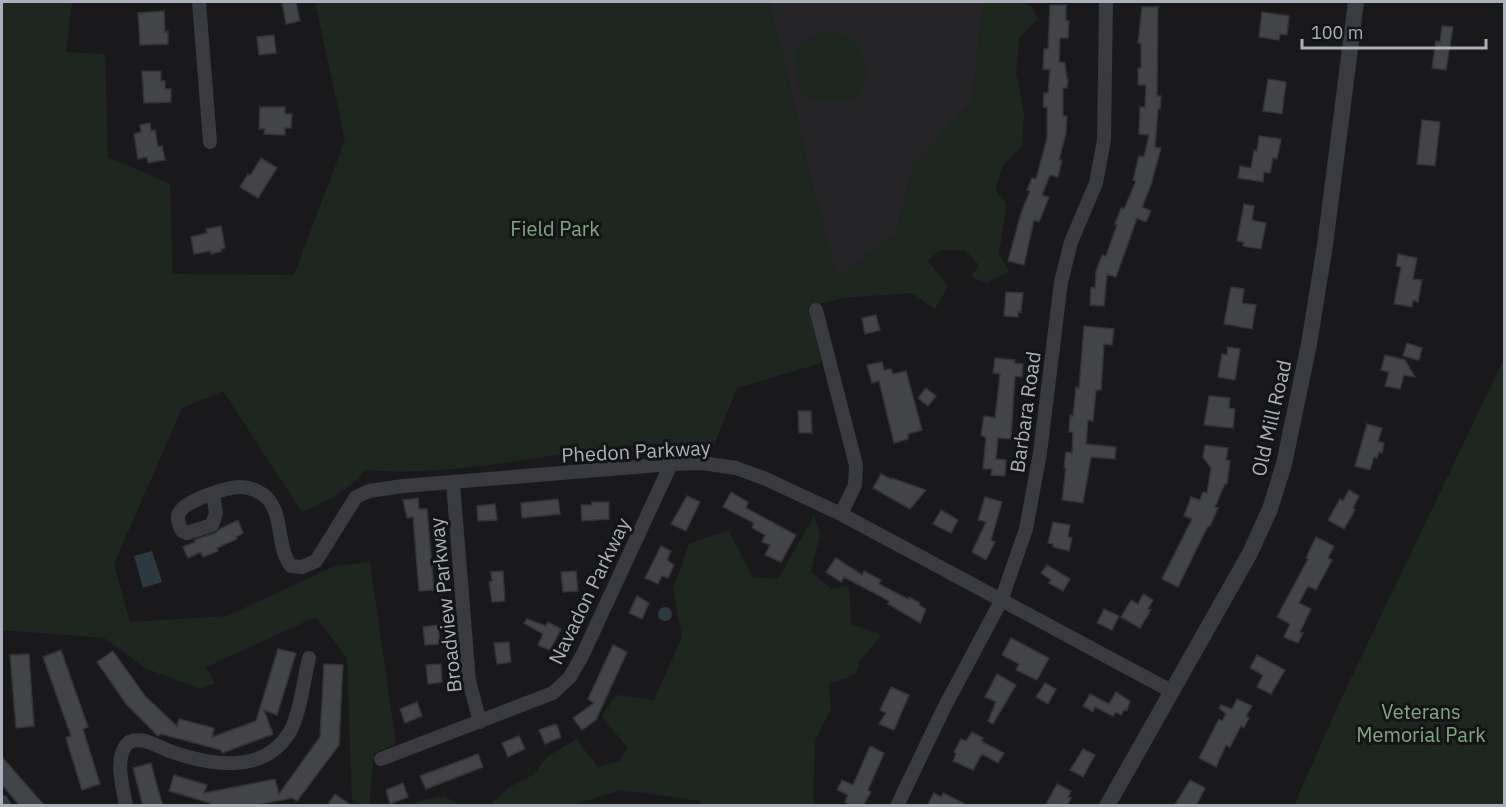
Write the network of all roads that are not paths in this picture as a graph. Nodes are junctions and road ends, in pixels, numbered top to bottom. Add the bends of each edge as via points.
1 (199, 2) edge
2 (1106, 2) edge
3 (1356, 2) edge
4 (210, 142) dead end
5 (816, 310) dead end
6 (671, 464) junction
7 (453, 483) junction
8 (213, 494) dead end
9 (841, 514) junction
10 (1001, 601) junction
11 (309, 658) dead end
12 (1171, 691) junction
13 (480, 722) junction
14 (381, 759) dead end
15 (126, 806) edge
16 (897, 806) edge
17 (1107, 806) edge

1 - 4 street
2 - 10 street, Barbara Road via 1104,140 1096,183 1071,242 1061,282 1040,453 1026,530
3 - 12 street, Old Mill Road via 1325,245 1284,464 1251,553
5 - 9 street via 856,465 855,485
6 - 7 street, Phedon Parkway
6 - 9 street, Phedon Parkway via 736,468
6 - 13 street, Navadon Parkway via 570,677 552,693
7 - 8 street, Phedon Parkway via 403,486 356,497 316,561 302,567 291,566 286,560 275,511 267,497 242,487
7 - 13 street, Broadview Parkway via 469,681
9 - 10 street, Phedon Parkway
10 - 12 street, Phedon Parkway
10 - 16 street, Barbara Road
11 - 15 street via 294,720 279,745 254,760 231,764 199,761 150,742 134,740 125,745 121,755
12 - 17 street, Old Mill Road
13 - 14 street, Navadon Parkway

